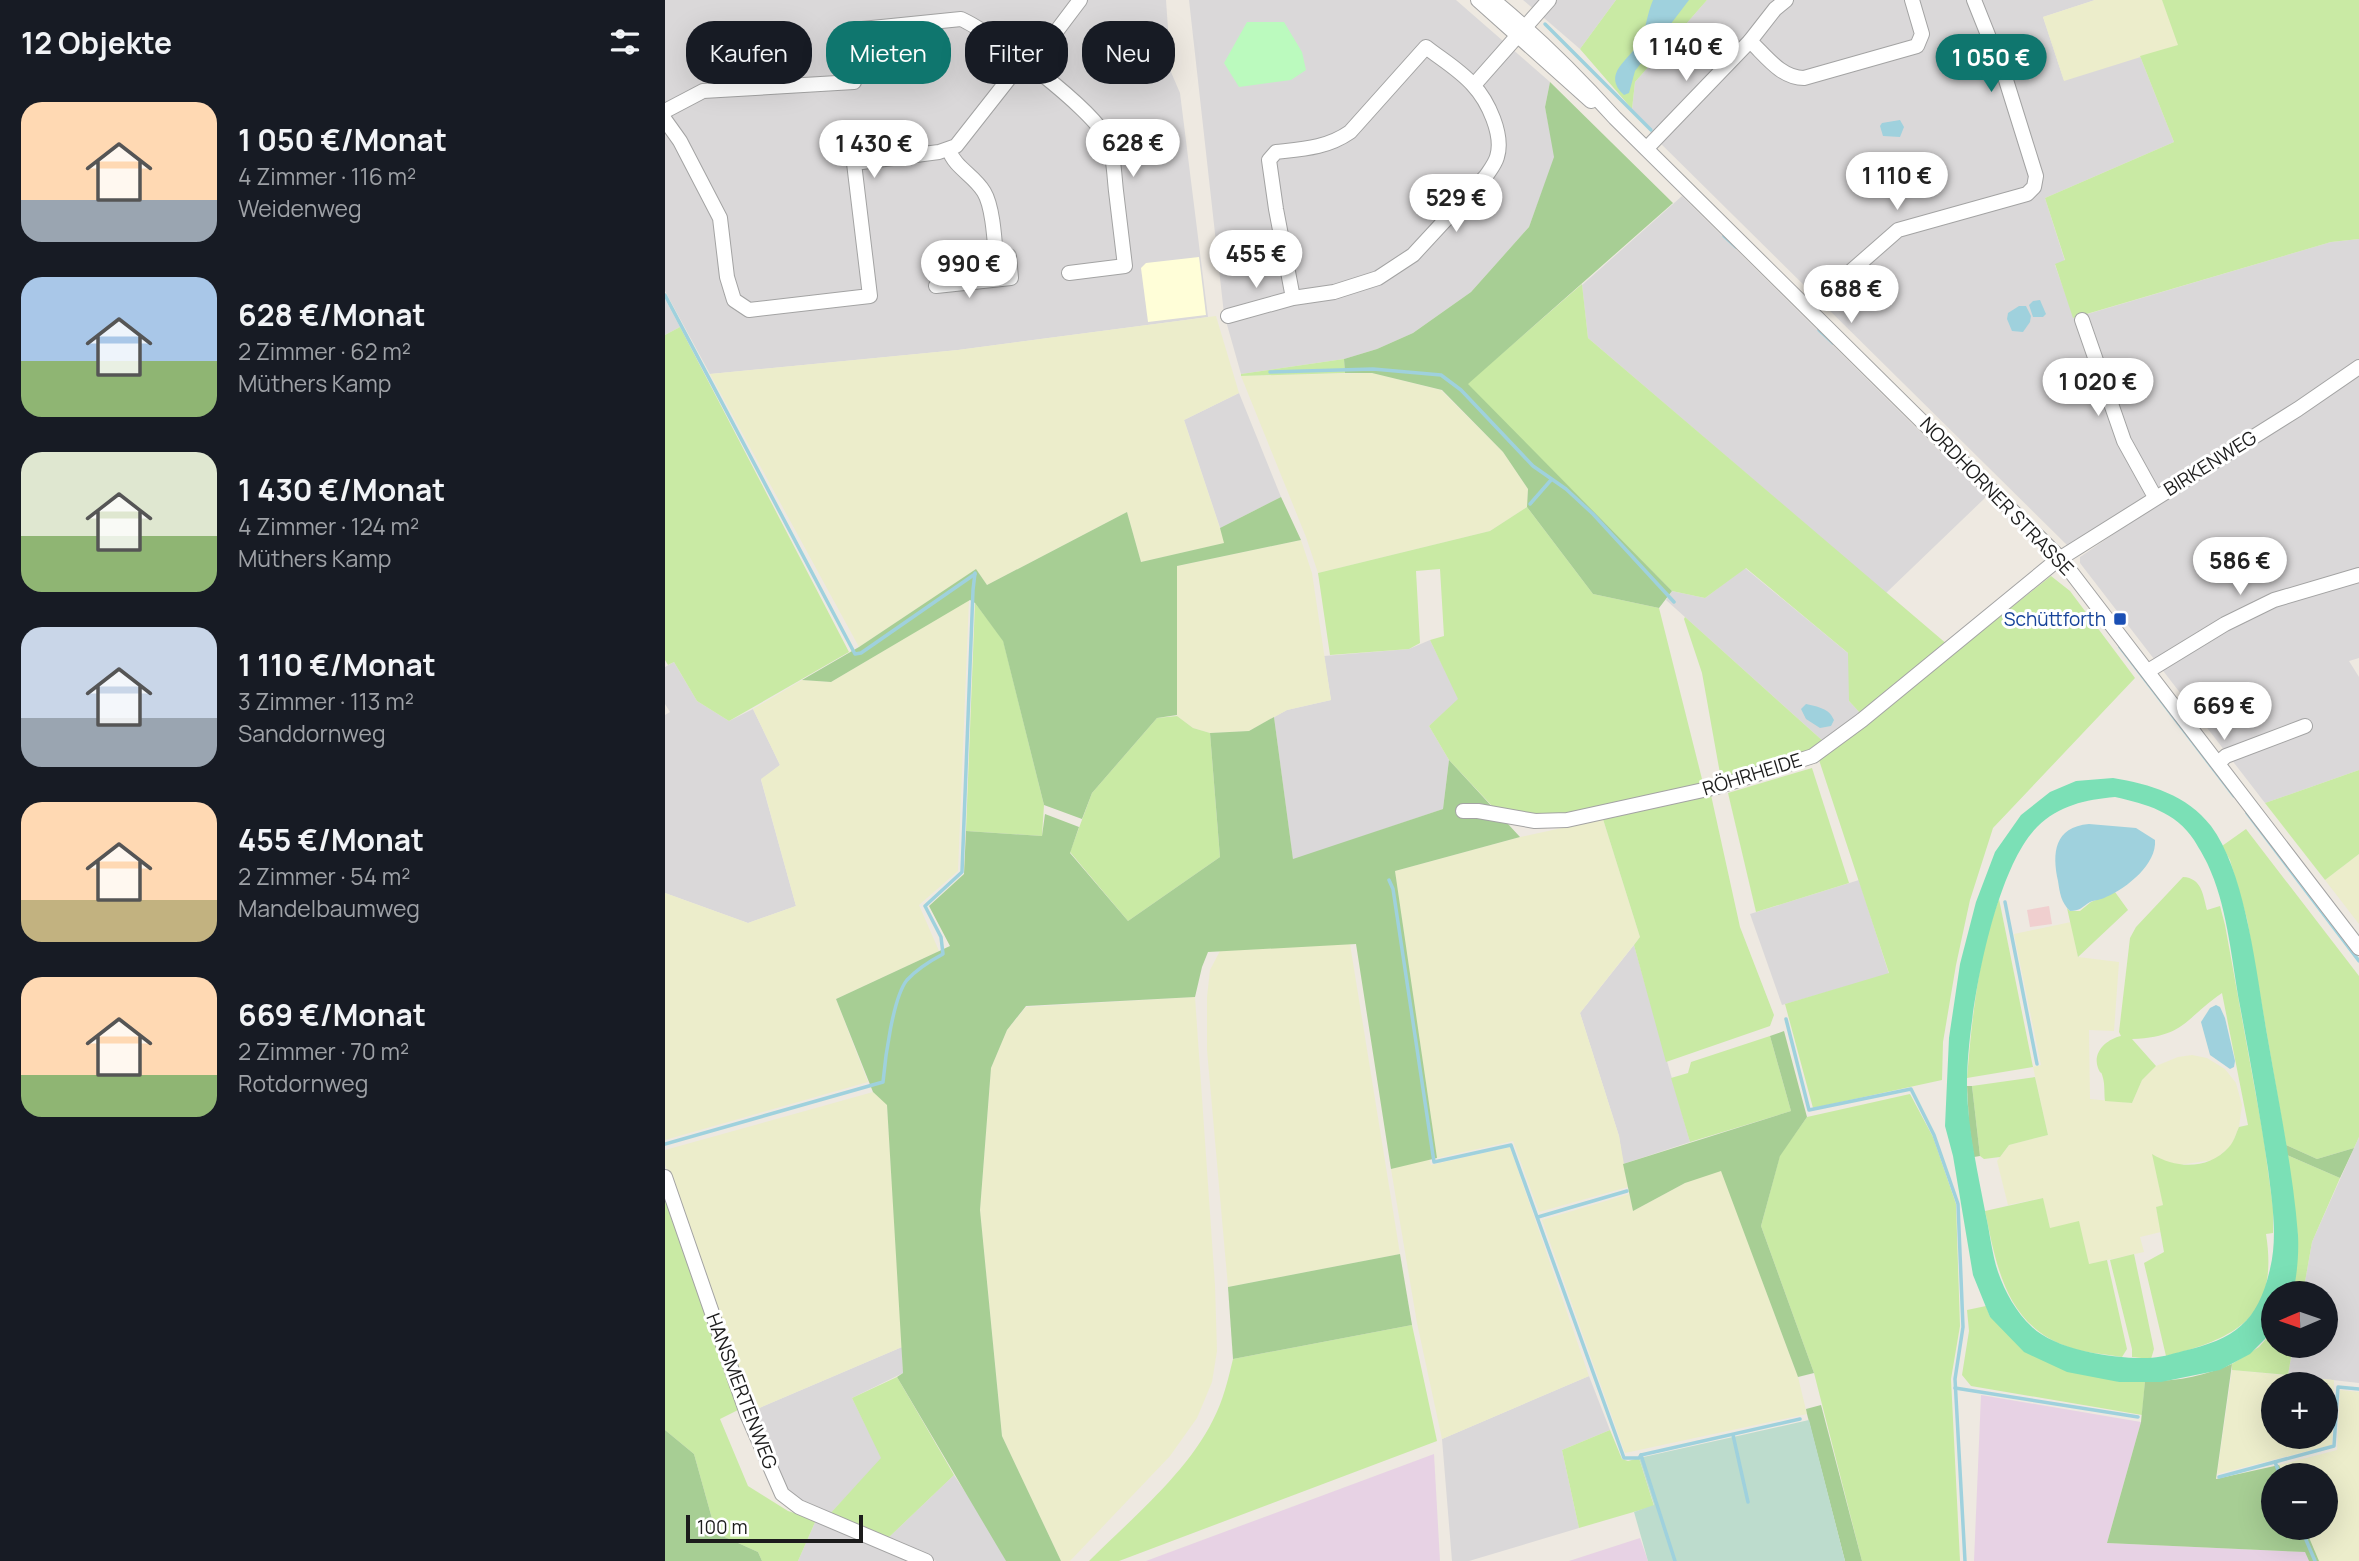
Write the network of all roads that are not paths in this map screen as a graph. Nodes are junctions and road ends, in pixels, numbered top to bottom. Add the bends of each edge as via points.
1 (1080, 0) edge
2 (1478, 0) edge
3 (1493, 0) edge
4 (1549, 0) edge
5 (1786, 0) edge
6 (1912, 0) edge
7 (1974, 0) edge
8 (941, 21) edge
9 (966, 21) edge
10 (1064, 21) edge
11 (1521, 30) junction
12 (1750, 41) junction
13 (826, 84) edge
14 (1005, 84) edge
15 (1052, 84) edge
16 (1474, 85) junction
17 (665, 110) edge
18 (665, 120) edge
19 (1647, 148) junction
20 (949, 150) junction
21 (1069, 273) dead end
22 (936, 286) dead end
23 (1293, 298) junction
24 (1809, 308) junction
25 (1228, 316) dead end
26 (2082, 320) dead end
27 (2359, 367) edge
28 (2155, 497) junction
29 (2061, 559) junction
30 (2359, 575) edge
31 (2148, 671) junction
32 (2305, 726) dead end
33 (2218, 763) junction
34 (1462, 811) dead end
35 (2359, 948) edge
36 (665, 1177) edge
37 (926, 1561) edge

1 - 10 street
2 - 11 street, NORDHORNER STRASSE
3 - 11 street, NORDHORNER STRASSE
4 - 11 street
5 - 12 street
6 - 12 street via 1922,33 1917,46 1804,78 1783,72
7 - 24 street via 2013,103 2036,176 2033,187 2027,194 1898,230
8 - 9 street
11 - 16 street
11 - 19 street, NORDHORNER STRASSE via 1577,90
12 - 19 street
13 - 17 street via 703,91
14 - 20 street
15 - 21 street via 1105,134 1112,156 1125,266
16 - 23 street via 1498,137 1497,156 1486,176 1413,255 1388,272 1366,284
16 - 23 street via 1426,47 1336,142 1272,155 1276,209
18 - 20 street via 720,218 734,300 749,310 870,296 854,163
19 - 24 street, NORDHORNER STRASSE
20 - 22 street via 984,191 997,279
23 - 25 street
24 - 29 street, NORDHORNER STRASSE
26 - 28 street via 2125,441
27 - 28 street, BIRKENWEG
28 - 29 street, BIRKENWEG
29 - 31 street, NORDHORNER STRASSE
29 - 34 street, RÖHRHEIDE via 1813,755 1717,787 1567,820 1535,821
30 - 31 street via 2274,600
31 - 33 street, NORDHORNER STRASSE
32 - 33 street
33 - 35 street, NORDHORNER STRASSE
36 - 37 street, HANSMERTENWEG via 747,1414 782,1494 799,1507

